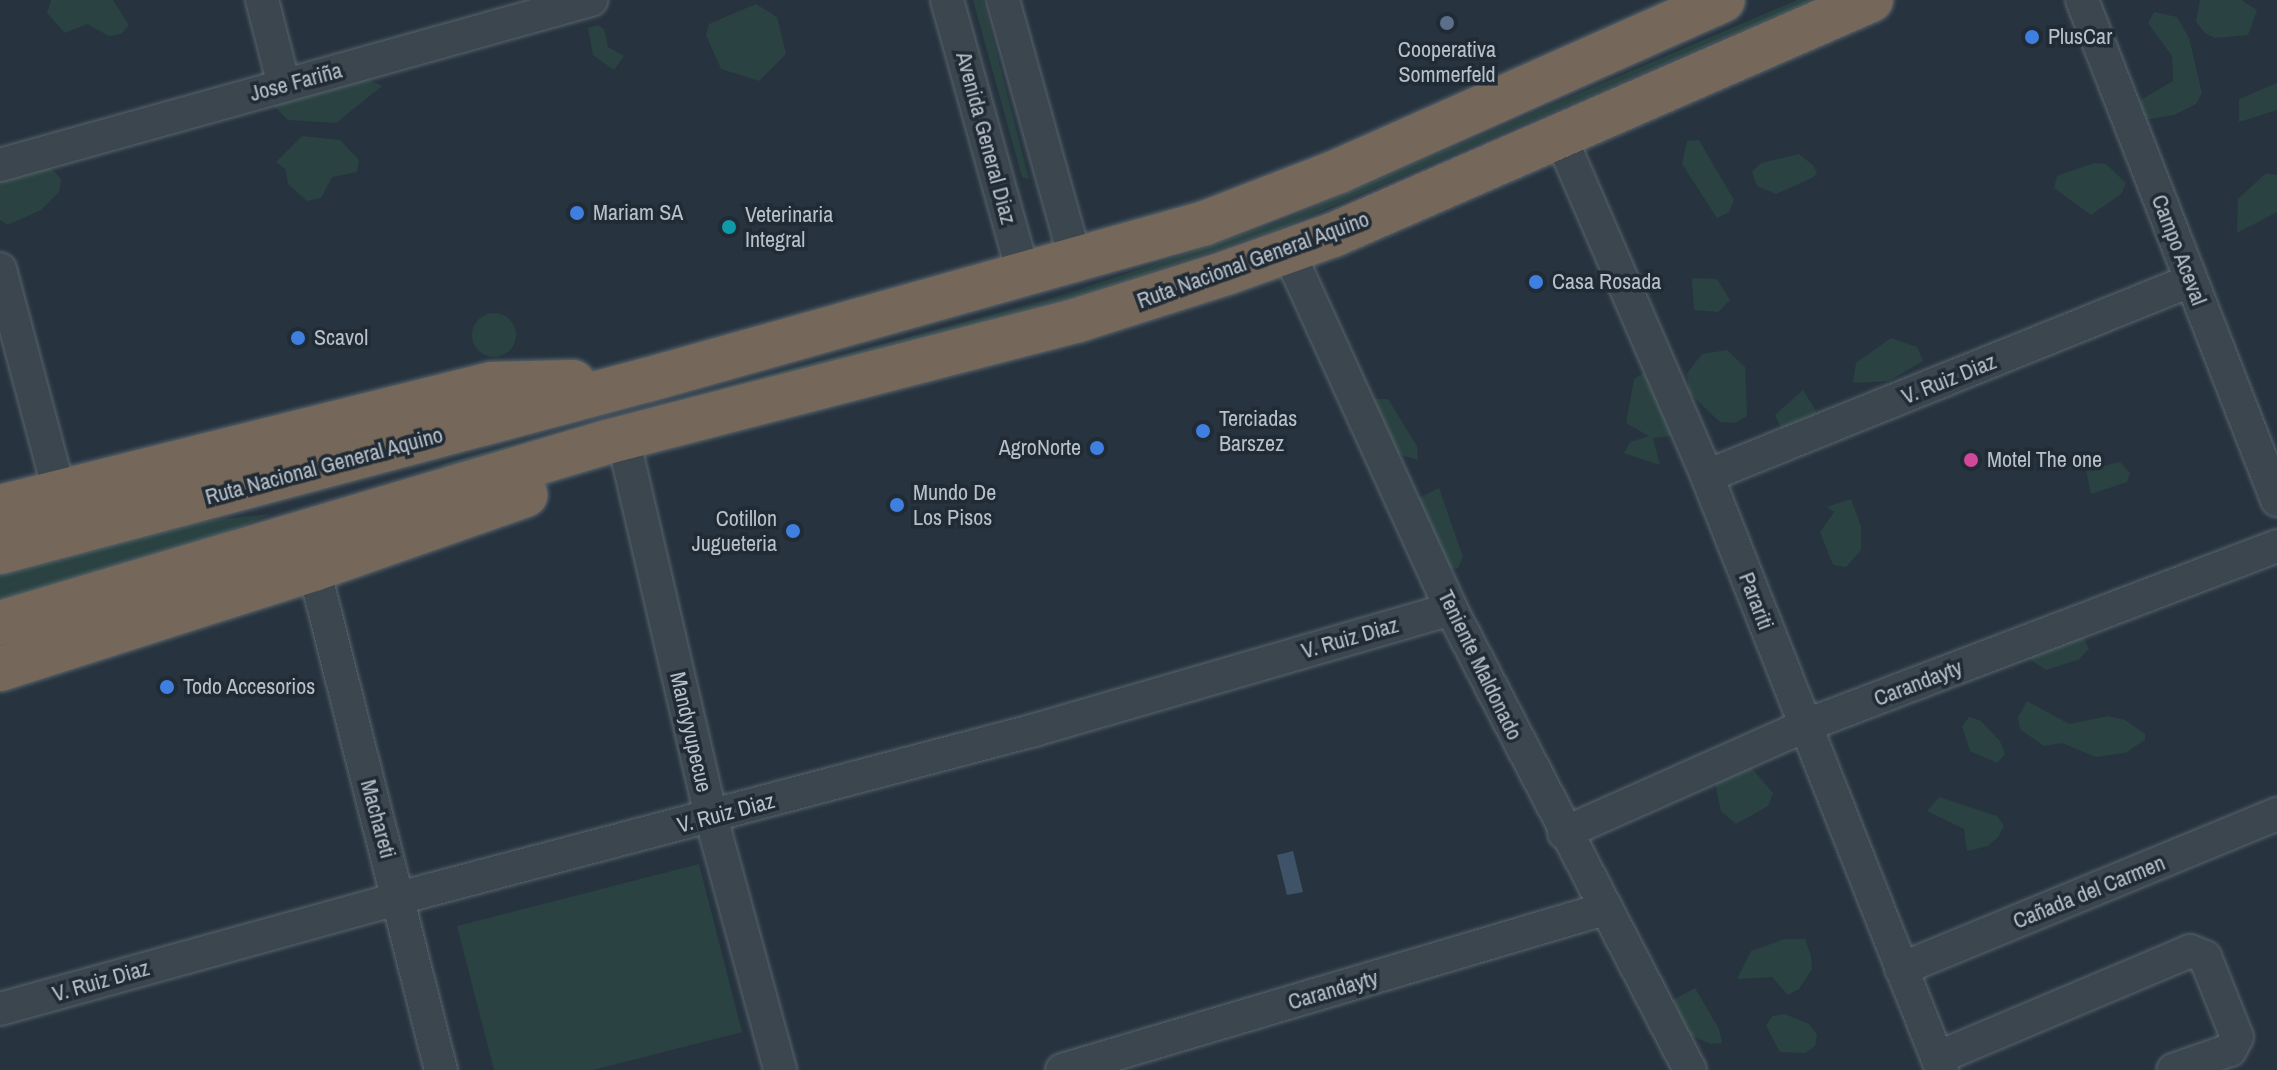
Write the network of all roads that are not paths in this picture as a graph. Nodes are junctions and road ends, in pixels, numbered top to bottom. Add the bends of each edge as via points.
1 (262, 0) edge
2 (591, 0) edge
3 (947, 0) edge
4 (1003, 0) edge
5 (1723, 0) edge
6 (1871, 0) edge
7 (2082, 0) edge
8 (284, 85) junction
9 (1560, 136) junction
10 (0, 165) edge
11 (1288, 251) junction
12 (1076, 261) junction
13 (0, 269) edge
14 (1024, 275) junction
15 (2190, 281) junction
16 (647, 380) junction
17 (615, 440) junction
18 (1707, 476) junction
19 (59, 491) junction
20 (2277, 500) edge
21 (0, 507) edge
22 (2277, 546) edge
23 (0, 552) edge
24 (314, 569) junction
25 (1451, 609) junction
26 (0, 623) edge
27 (0, 669) edge
28 (1804, 726) junction
29 (2277, 814) edge
30 (711, 817) junction
31 (1564, 833) junction
32 (399, 898) junction
33 (1604, 909) junction
34 (1901, 969) junction
35 (0, 1009) edge
36 (1940, 1064) edge
37 (441, 1070) edge
38 (780, 1070) edge
39 (1062, 1070) edge
40 (1690, 1070) edge
41 (2173, 1070) edge

1 - 8 street
2 - 8 street, Jose Fariña
3 - 14 street, Avenida General Diaz
4 - 12 street
5 - 12 highway, Ruta Nacional General Aquino via 1339,171 1205,223
6 - 9 highway, Ruta Nacional General Aquino
7 - 15 street, Campo Aceval
8 - 10 street, Jose Fariña
9 - 11 highway, Ruta Nacional General Aquino
9 - 18 street, Parariti
11 - 17 highway, Ruta Nacional General Aquino via 1078,320
11 - 25 street, Teniente Maldonado
12 - 14 highway, Ruta Nacional General Aquino
13 - 19 street
14 - 16 highway, Ruta Nacional General Aquino
15 - 18 street, V. Ruiz Diaz
15 - 20 street, Campo Aceval
16 - 19 highway, Ruta Nacional General Aquino via 492,384
16 - 23 highway, Ruta Nacional General Aquino
17 - 24 highway, Ruta Nacional General Aquino via 540,489
17 - 26 highway, Ruta Nacional General Aquino
17 - 30 street, Mandyyupecue
18 - 28 street, Parariti
19 - 21 highway, Ruta Nacional General Aquino
22 - 28 street, Carandayty
24 - 27 highway, Ruta Nacional General Aquino
24 - 32 street, Machareti
25 - 30 street, V. Ruiz Diaz
25 - 31 street, Teniente Maldonado
28 - 31 street, Carandayty
28 - 34 street, Parariti
29 - 34 street, Cañada del Carmen
30 - 32 street, V. Ruiz Diaz
30 - 38 street, Mandyyupecue
31 - 33 street, Teniente Maldonado
32 - 35 street, V. Ruiz Diaz
32 - 37 street, Machareti
33 - 39 street, Carandayty
33 - 40 street, Teniente Maldonado
34 - 36 street, Parariti
36 - 41 street via 2190,951 2205,957 2237,1037 2230,1050

